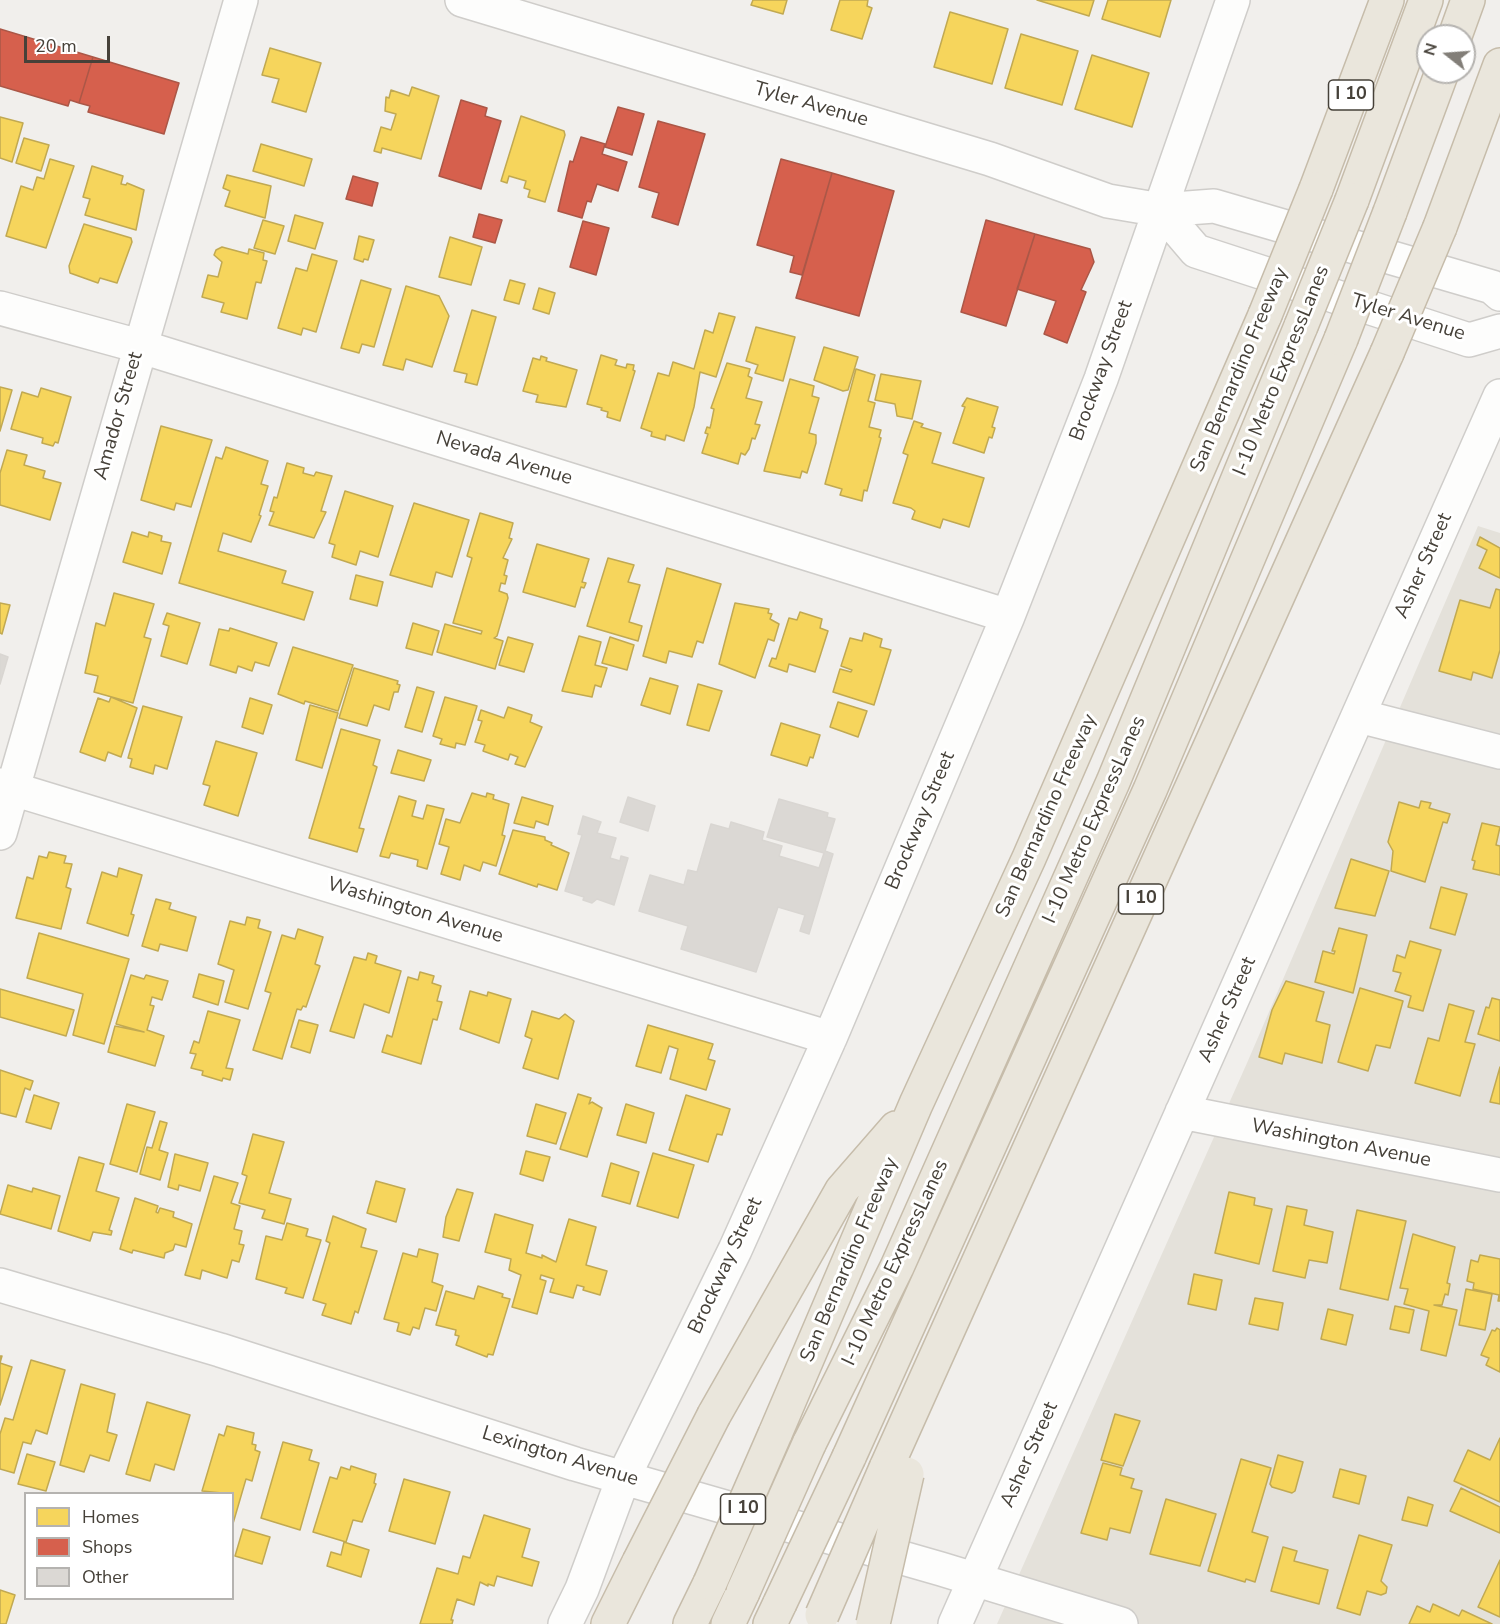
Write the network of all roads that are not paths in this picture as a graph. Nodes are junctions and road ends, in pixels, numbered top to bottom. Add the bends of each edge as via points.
1 (240, 0) edge
2 (462, 0) edge
3 (1233, 0) edge
4 (1387, 0) edge
5 (1426, 0) edge
6 (1468, 0) edge
7 (1459, 24) edge
8 (1500, 65) edge
9 (1438, 84) edge
10 (1500, 92) edge
11 (1480, 120) junction
12 (1161, 210) junction
13 (1500, 294) edge
14 (0, 308) edge
15 (1500, 331) edge
16 (139, 346) junction
17 (1500, 396) edge
18 (1008, 616) junction
19 (1359, 716) junction
20 (1500, 752) edge
21 (7, 787) edge
22 (0, 834) edge
23 (830, 1038) junction
24 (916, 1104) junction
25 (1182, 1112) junction
26 (1500, 1175) edge
27 (0, 1285) edge
28 (896, 1462) junction
29 (624, 1476) junction
30 (975, 1580) junction
31 (775, 1614) edge
32 (820, 1620) edge
33 (565, 1624) edge
34 (608, 1624) edge
35 (690, 1624) edge
36 (728, 1624) edge
37 (873, 1624) edge
38 (955, 1624) edge
39 (1120, 1624) edge

1 - 16 street, Amador Street
2 - 12 street, Tyler Avenue via 990,159 1108,201
3 - 12 street, Brockway Street
4 - 24 highway, San Bernardino Freeway / I 10, bridge via 1265,315 1034,847
5 - 36 highway, I-10 Metro ExpressLanes, bridge via 1352,201 1113,782 897,1267 809,1444
6 - 7 highway
8 - 11 highway, I 10
9 - 31 highway, I-10 Metro ExpressLanes, bridge via 1341,339 1150,790
10 - 11 highway
11 - 28 highway, I 10, bridge via 1387,353
12 - 13 street, Tyler Avenue via 1214,206 1492,287
12 - 15 street, Tyler Avenue via 1196,251 1469,339
12 - 18 street, Brockway Street via 1101,379
14 - 16 street, Nevada Avenue
16 - 18 street, Nevada Avenue
16 - 21 street, Amador Street
17 - 19 street, Asher Street
18 - 23 street, Brockway Street
19 - 20 street
19 - 25 street, Asher Street
21 - 22 street, Amador Street
21 - 23 street, Washington Avenue
23 - 29 street, Brockway Street via 735,1250
24 - 34 highway, bridge via 842,1190 714,1415
24 - 35 highway, San Bernardino Freeway / I 10, bridge
25 - 26 street, Washington Avenue
25 - 30 street, Asher Street
27 - 29 street, Lexington Avenue
28 - 32 highway, I 10, bridge
28 - 37 highway, bridge
29 - 30 street, Lexington Avenue
29 - 33 street, Brockway Street
30 - 38 street, Asher Street
30 - 39 street, Lexington Avenue

